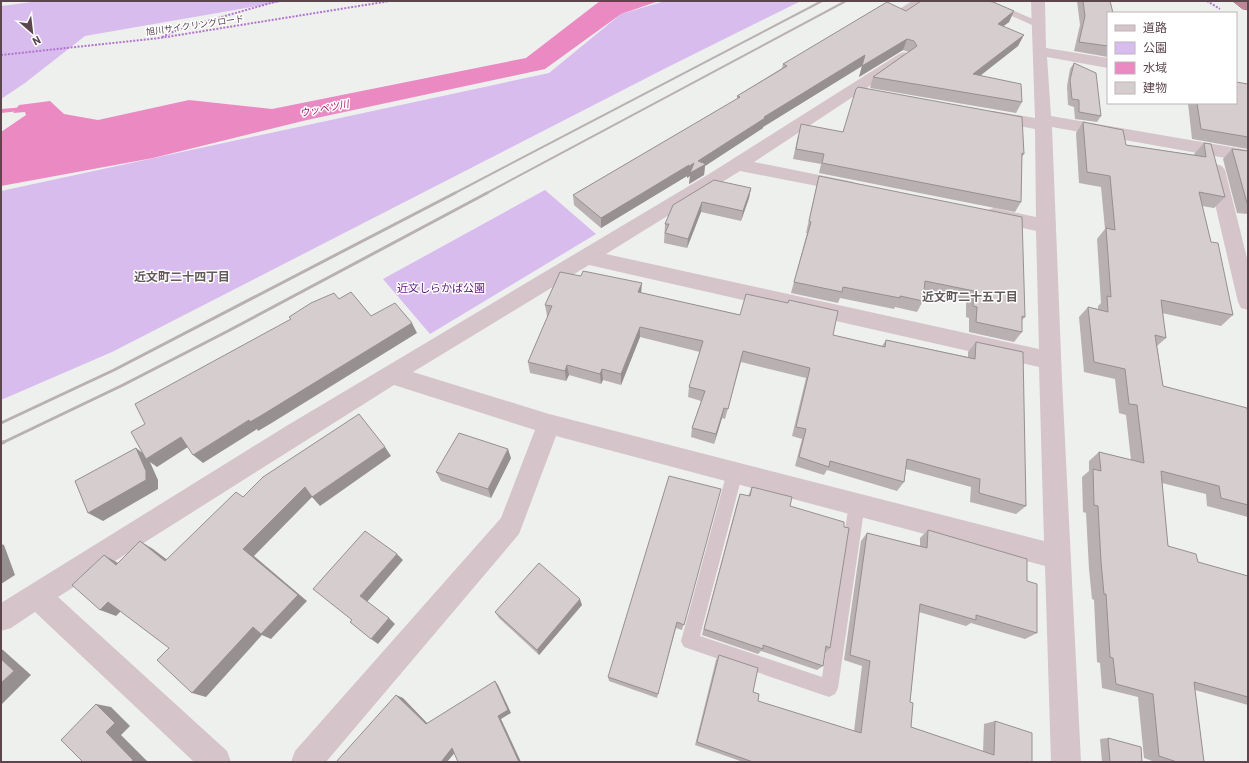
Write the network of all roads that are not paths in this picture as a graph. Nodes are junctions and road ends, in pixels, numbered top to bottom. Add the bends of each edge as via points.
1 (918, 1) edge
2 (983, 1) edge
3 (1038, 1) edge
4 (1240, 1) edge
5 (1248, 6) edge
6 (903, 10) edge
7 (1037, 24) junction
8 (1039, 51) junction
9 (904, 56) edge
10 (1107, 63) edge
11 (852, 91) junction
12 (875, 95) edge
13 (974, 113) edge
14 (1043, 122) junction
15 (1210, 149) junction
16 (1248, 156) edge
17 (736, 164) junction
18 (868, 190) edge
19 (976, 212) edge
20 (1045, 226) junction
21 (587, 257) junction
22 (1243, 258) edge
23 (1248, 302) edge
24 (1050, 361) junction
25 (392, 374) junction
26 (549, 424) junction
27 (735, 472) junction
28 (858, 504) junction
29 (1058, 557) junction
30 (37, 595) junction
31 (1, 618) edge
32 (216, 762) edge
33 (306, 762) edge
34 (1066, 762) edge

1 - 6 lane
2 - 7 lane
3 - 7 street
4 - 5 highway
7 - 8 street
8 - 10 street
8 - 14 street
9 - 11 street
11 - 12 street
11 - 17 street
13 - 14 street
14 - 15 street
14 - 20 street
15 - 16 street
15 - 22 street
17 - 18 street
17 - 21 street
19 - 20 street
20 - 24 street
21 - 24 street
21 - 25 street
22 - 23 street
24 - 29 street
25 - 26 street
25 - 30 street
26 - 27 street
26 - 33 street via 510,526
27 - 28 street
27 - 28 lane via 690,641 829,688
28 - 29 street
29 - 34 street
30 - 31 street
30 - 32 street

